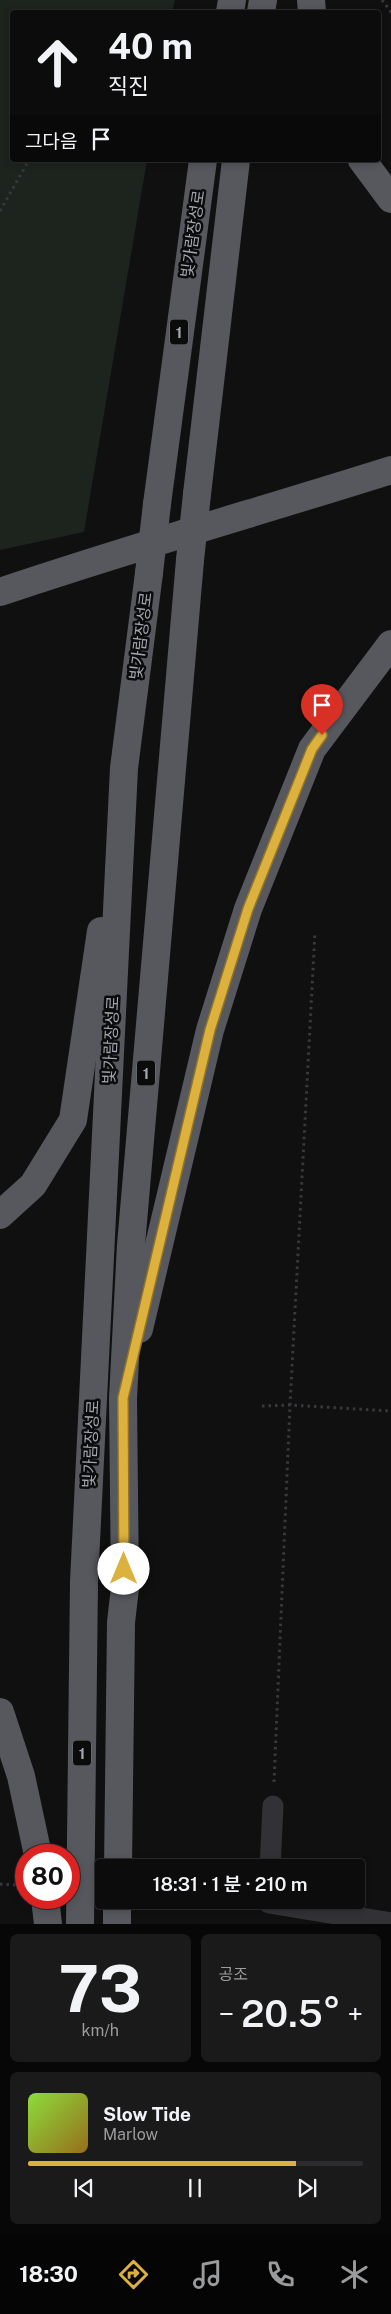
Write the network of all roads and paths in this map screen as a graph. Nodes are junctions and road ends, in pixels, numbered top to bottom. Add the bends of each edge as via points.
1 (382, 0) edge
2 (391, 12) edge
3 (28, 162) edge
4 (203, 162) edge
5 (236, 162) edge
6 (363, 162) edge
7 (391, 199) edge
8 (0, 211) edge
9 (391, 470) edge
10 (0, 592) edge
11 (391, 644) edge
12 (124, 768) junction
13 (315, 932) dead end
14 (0, 1215) edge
15 (123, 1398) junction
16 (290, 1405) junction
17 (262, 1406) dead end
18 (391, 1411) edge
19 (0, 1712) edge
20 (273, 1806) joint
21 (36, 1844) edge
22 (118, 1859) edge
23 (270, 1859) edge
24 (0, 1884) edge
25 (15, 1885) edge
26 (46, 1909) edge
27 (117, 1909) edge
28 (305, 1909) edge
29 (391, 1923) edge
30 (48, 1924) edge
31 (80, 1924) edge
32 (117, 1924) edge

1 - 2 path
3 - 8 path
4 - 12 highway, 빛가람장성로 / 1, bridge
5 - 15 highway, 빛가람장성로 / 1, bridge via 190,560 132,1235
6 - 7 highway
9 - 10 highway via 132,548
11 - 15 highway via 312,749 248,909 210,1030
12 - 14 highway via 73,1120 32,1186
12 - 31 highway, 빛가람장성로 / 1 via 84,1582
13 - 16 path
15 - 22 highway, 빛가람장성로 / 1 via 125,1588 121,1622
16 - 17 path
16 - 18 path
16 - 20 path
19 - 21 highway via 21,1776
20 - 23 street
24 - 25 path
26 - 30 highway
27 - 32 highway
28 - 29 street

